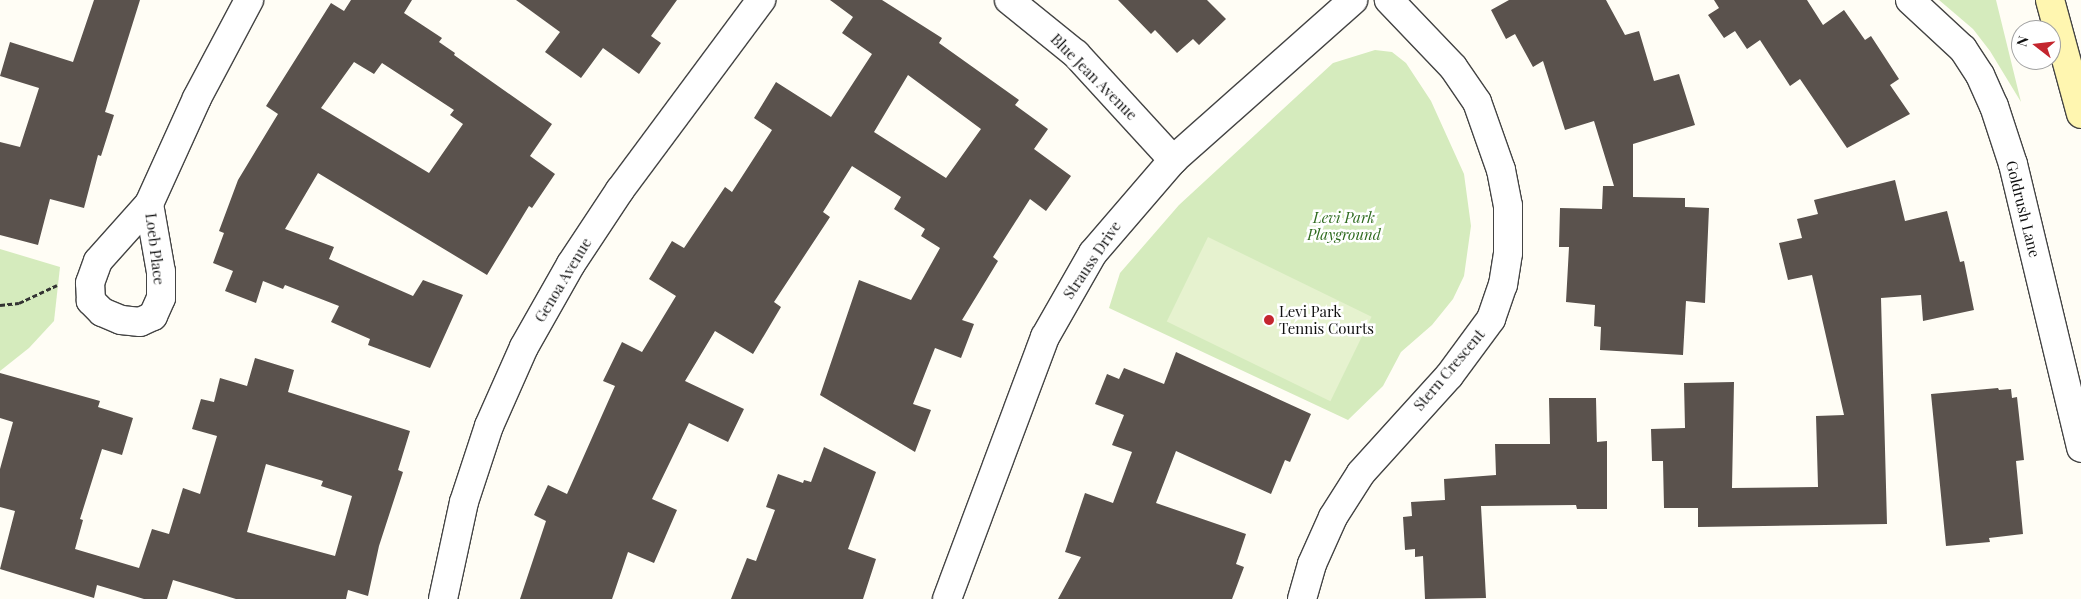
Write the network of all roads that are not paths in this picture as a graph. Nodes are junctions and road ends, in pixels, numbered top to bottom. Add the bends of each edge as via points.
1 (249, 0) edge
2 (761, 0) edge
3 (1009, 0) edge
4 (1353, 0) edge
5 (1389, 0) edge
6 (1910, 0) edge
7 (2050, 0) edge
8 (2081, 114) edge
9 (1172, 160) junction
10 (149, 204) junction
11 (2081, 448) edge
12 (444, 599) edge
13 (947, 599) edge
14 (1302, 599) edge

1 - 10 street, Loeb Place via 197,98
2 - 12 street, Genoa Avenue via 615,198 571,264 524,347 489,426 464,502
3 - 9 street, Blue Jean Avenue via 1076,54
4 - 9 street, Strauss Drive
5 - 14 street, Stern Crescent via 1453,67 1477,102 1501,170 1508,206 1508,253 1503,285 1491,319 1449,376 1361,473 1334,517 1312,564
6 - 11 street, Goldrush Lane via 1963,49 1980,75 1994,106 2013,164
7 - 8 main road
9 - 13 street, Strauss Drive via 1098,246 1064,299 1045,337
10 - 10 street, Loeb Place via 161,272 161,298 153,316 140,322 121,320 102,312 91,301 90,282 98,261

